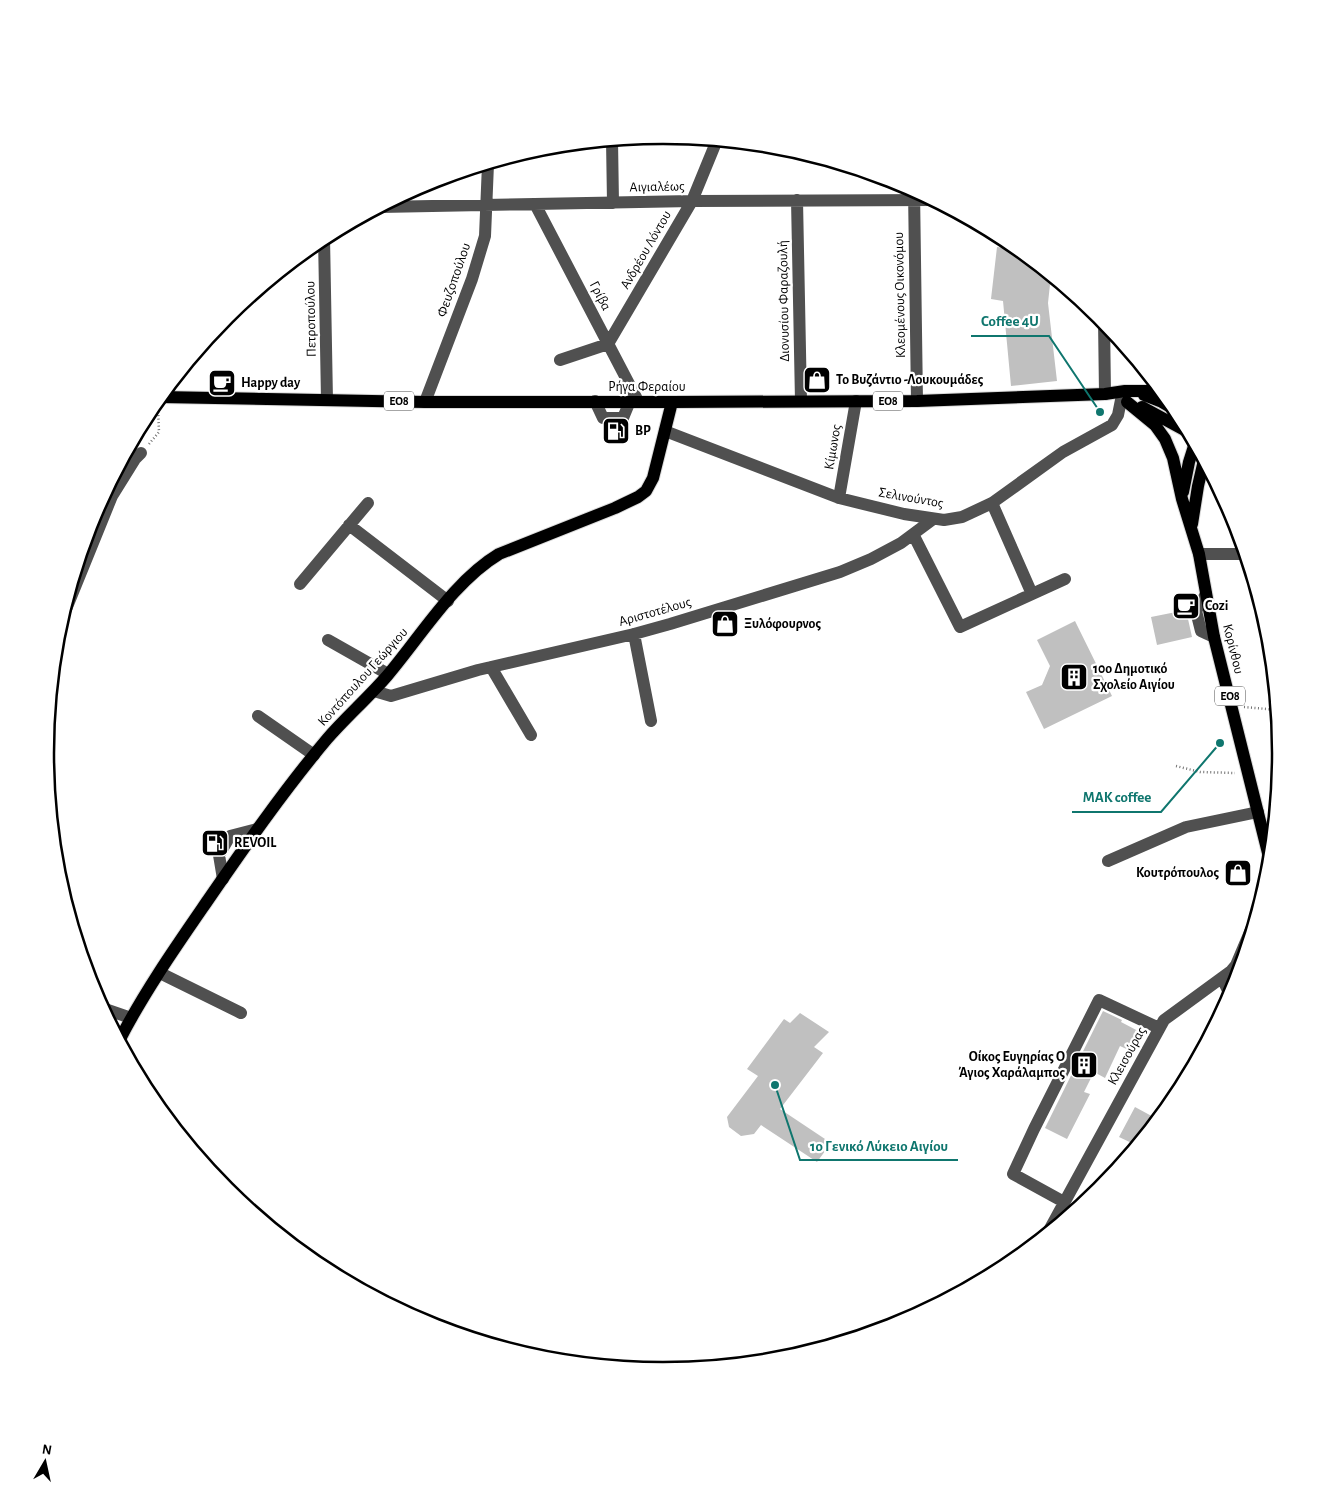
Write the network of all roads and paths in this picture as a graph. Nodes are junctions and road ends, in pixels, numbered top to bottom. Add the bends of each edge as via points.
1 (612, 146) edge
2 (714, 146) edge
3 (488, 170) edge
4 (908, 195) edge
5 (914, 198) edge
6 (797, 200) junction
7 (692, 201) junction
8 (613, 203) junction
9 (535, 204) junction
10 (485, 205) junction
11 (395, 207) edge
12 (324, 248) edge
13 (1104, 332) edge
14 (608, 344) junction
15 (560, 360) dead end
16 (1154, 393) edge
17 (1104, 394) junction
18 (1128, 398) junction
19 (327, 400) junction
20 (634, 401) junction
21 (801, 401) junction
22 (856, 401) junction
23 (917, 401) junction
24 (166, 402) edge
25 (425, 402) junction
26 (672, 402) junction
27 (1161, 402) edge
28 (159, 412) edge
29 (1177, 426) edge
30 (665, 431) junction
31 (1193, 450) edge
32 (141, 453) joint
33 (1202, 469) edge
34 (839, 498) junction
35 (1182, 499) junction
36 (368, 503) dead end
37 (992, 503) junction
38 (932, 520) junction
39 (349, 525) junction
40 (1191, 527) junction
41 (913, 534) junction
42 (1198, 554) junction
43 (1240, 554) edge
44 (84, 565) edge
45 (1065, 579) dead end
46 (300, 584) dead end
47 (1032, 594) junction
48 (448, 602) junction
49 (634, 634) junction
50 (328, 640) dead end
51 (491, 667) junction
52 (388, 674) junction
53 (374, 691) junction
54 (1232, 706) junction
55 (1272, 709) edge
56 (258, 716) dead end
57 (650, 721) dead end
58 (531, 735) dead end
59 (314, 755) junction
60 (1176, 766) dead end
61 (1249, 774) junction
62 (1258, 812) junction
63 (256, 829) junction
64 (1266, 845) edge
65 (1108, 861) dead end
66 (222, 879) junction
67 (1235, 966) edge
68 (160, 973) junction
69 (1222, 978) junction
70 (1227, 988) edge
71 (111, 1011) edge
72 (241, 1013) dead end
73 (131, 1018) junction
74 (1159, 1028) junction
75 (123, 1034) edge
76 (1064, 1202) junction
77 (1053, 1222) edge

1 - 8 street
2 - 7 street, Ανδρέου Λόντου
3 - 10 street, Φευζοπούλου
4 - 6 street, Αιγιαλέως
5 - 23 street, Κλεομένους Οικονόμου
6 - 7 street, Αιγιαλέως
6 - 21 street, Διονυσίου Φαραζουλή
7 - 8 street, Αιγιαλέως
7 - 14 street, Ανδρέου Λόντου
8 - 9 street, Αιγιαλέως
9 - 10 street, Αιγιαλέως
9 - 14 street, Γρίβα
10 - 11 street, Αιγιαλέως
10 - 25 street, Φευζοπούλου via 485,236 472,279
12 - 19 street, Πετροπούλου
13 - 17 street
14 - 15 street
14 - 20 street, Γρίβα
16 - 18 main road
17 - 18 main road, ΕΟ8
17 - 23 main road, Ρήγα Φεραίου / ΕΟ8
18 - 27 main road, ΕΟ8
18 - 29 main road, ΕΟ8
18 - 35 main road, ΕΟ8 via 1165,440 1173,458
18 - 37 street, Σελινούντος via 1112,425 1063,452
19 - 24 main road, Ρήγα Φεραίου / ΕΟ8
19 - 25 main road, Ρήγα Φεραίου / ΕΟ8
20 - 25 main road, Ρήγα Φεραίου / ΕΟ8
20 - 26 main road, Ρήγα Φεραίου / ΕΟ8
21 - 22 main road, Ρήγα Φεραίου / ΕΟ8
21 - 26 main road, Ρήγα Φεραίου / ΕΟ8
22 - 23 main road, Ρήγα Φεραίου / ΕΟ8
22 - 34 street, Κίμωνος
26 - 30 main road, Κοντόπουλου Γεώργιου
28 - 32 path via 159,432
30 - 34 street, Σελινούντος
30 - 48 main road, Κοντόπουλου Γεώργιου via 653,478 646,491 614,508 499,554 478,569
31 - 35 main road, ΕΟ8
32 - 44 street via 112,496
33 - 40 main road, Κορίνθου / ΕΟ8
34 - 38 street, Σελινούντος
35 - 40 main road, Κορίνθου / ΕΟ8
36 - 39 street
37 - 38 street, Σελινούντος via 962,517
37 - 47 street
38 - 41 street, Αριστοτέλους
39 - 46 street
39 - 48 street
40 - 42 main road, Κορίνθου / ΕΟ8
41 - 47 street via 960,627
41 - 49 street, Αριστοτέλους via 871,559 840,572
42 - 43 street
42 - 54 main road, Κορίνθου / ΕΟ8 via 1214,637
45 - 47 street
48 - 52 main road, Κοντόπουλου Γεώργιου
49 - 51 street, Αριστοτέλους
49 - 57 street
50 - 52 street
51 - 53 street, Αριστοτέλους via 391,696
51 - 58 street
52 - 53 main road, Κοντόπουλου Γεώργιου
53 - 59 main road, Κοντόπουλου Γεώργιου
54 - 55 path
54 - 61 main road, Κορίνθου / ΕΟ8
56 - 59 street
59 - 63 main road, Κοντόπουλου Γεώργιου
60 - 61 path via 1200,772
61 - 62 main road, Κορίνθου / ΕΟ8
62 - 64 main road, Κορίνθου / ΕΟ8
62 - 65 street via 1186,827
63 - 66 main road, Κοντόπουλου Γεώργιου
63 - 66 street via 230,836 219,855
66 - 68 main road, Κοντόπουλου Γεώργιου
67 - 69 street, Κλεισούρας
68 - 72 street
68 - 73 main road, Κοντόπουλου Γεώργιου
69 - 70 street
69 - 74 street, Κλεισούρας via 1164,1020
71 - 73 street
73 - 75 main road, Κοντόπουλου Γεώργιου
74 - 76 street, Κλεισούρας
74 - 76 street via 1099,1000 1013,1174
76 - 77 street, Κλεισούρας

